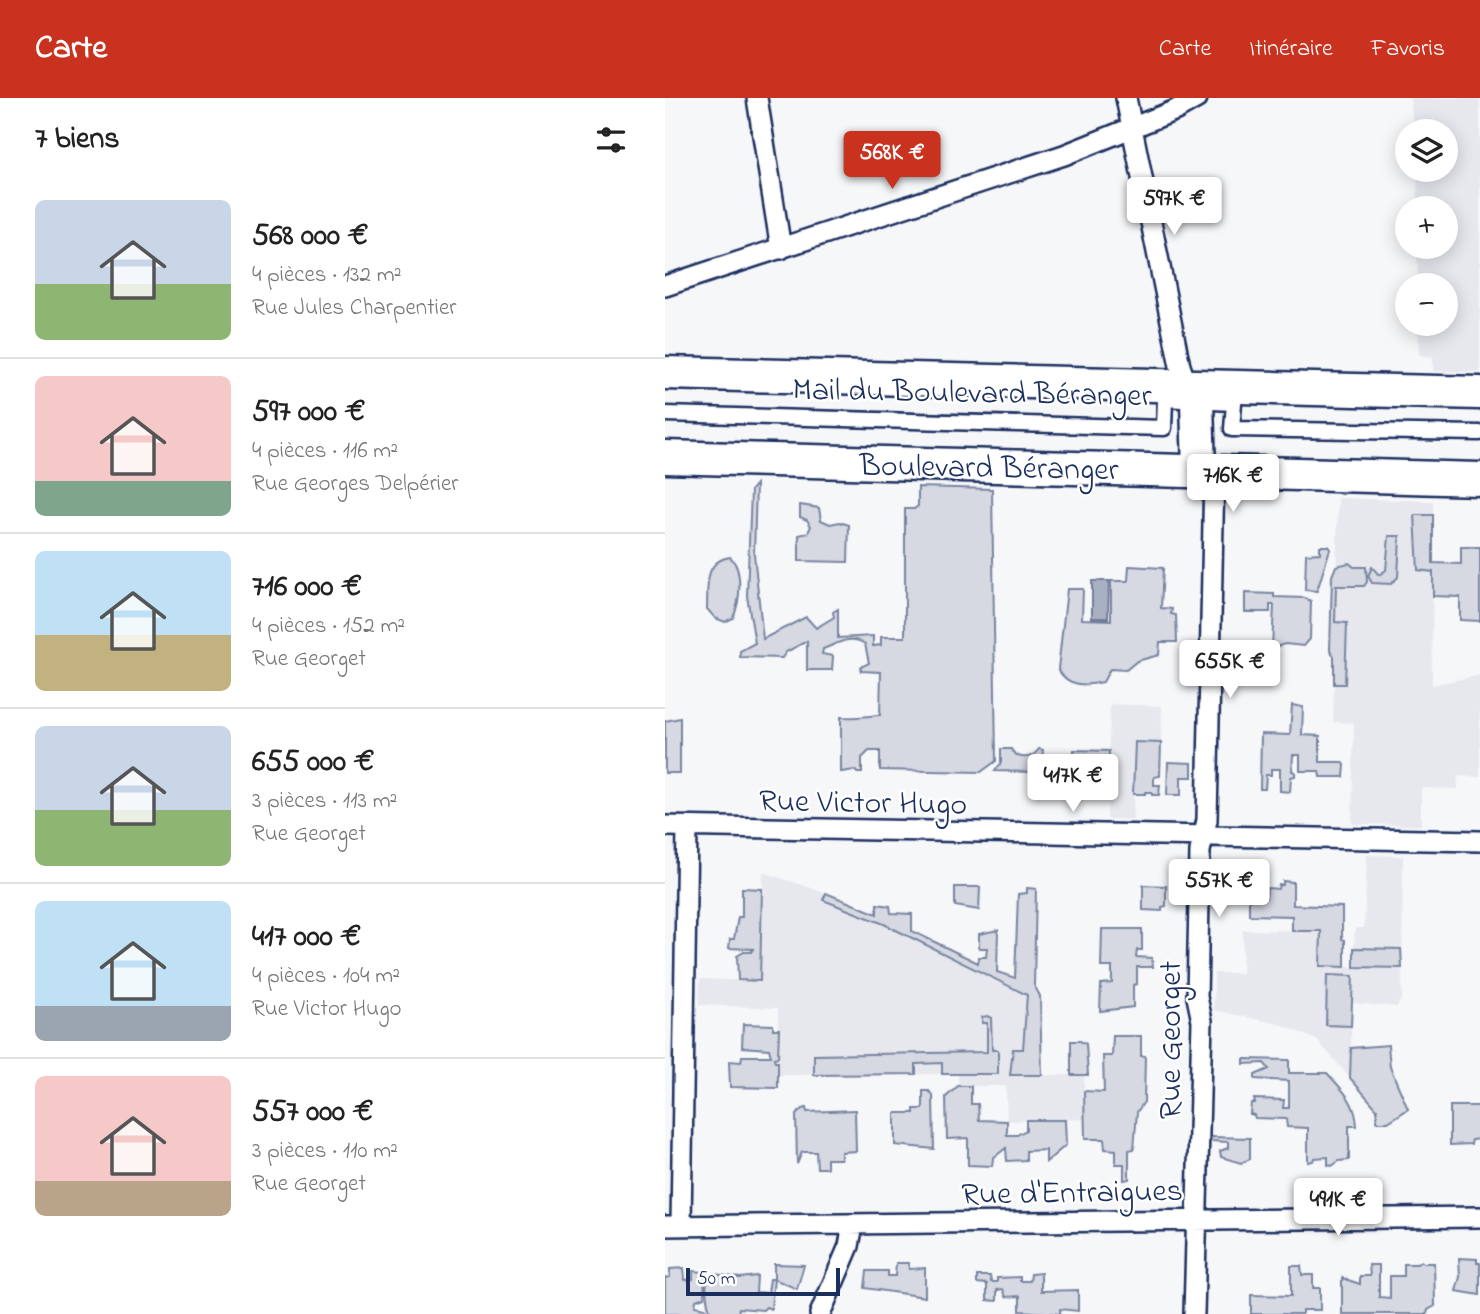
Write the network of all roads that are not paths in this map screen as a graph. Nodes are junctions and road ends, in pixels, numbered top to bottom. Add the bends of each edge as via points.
1 (757, 98) edge
2 (1126, 98) edge
3 (1197, 98) edge
4 (1132, 128) junction
5 (781, 249) junction
6 (665, 285) edge
7 (665, 373) edge
8 (1192, 393) junction
9 (1480, 393) edge
10 (665, 414) edge
11 (1480, 433) edge
12 (665, 457) edge
13 (1206, 472) junction
14 (1480, 479) edge
15 (665, 826) edge
16 (687, 827) junction
17 (1204, 836) junction
18 (1480, 841) edge
19 (1480, 1217) edge
20 (1196, 1219) junction
21 (853, 1224) junction
22 (673, 1225) edge
23 (820, 1314) edge
24 (1194, 1314) edge

1 - 5 street
2 - 4 street
3 - 4 street
4 - 5 street
4 - 8 street via 1180,366
5 - 6 street
7 - 8 main road
8 - 9 main road
8 - 10 street, Mail du Boulevard Béranger via 1165,400 1164,428
8 - 11 street, Mail du Boulevard Béranger via 1234,403 1232,429
8 - 13 main road
12 - 13 main road, Boulevard Béranger
13 - 14 main road, Boulevard Béranger
13 - 17 street, Rue Georget
15 - 16 street, Rue Victor Hugo
16 - 17 street, Rue Victor Hugo
16 - 22 street
17 - 18 street, Rue Victor Hugo
17 - 20 street, Rue Georget via 1197,997 1202,1021
19 - 20 street, Rue d'Entraigues
20 - 21 street, Rue d'Entraigues
20 - 24 street, Rue Georget
21 - 22 street, Rue d'Entraigues
21 - 23 street via 849,1246

